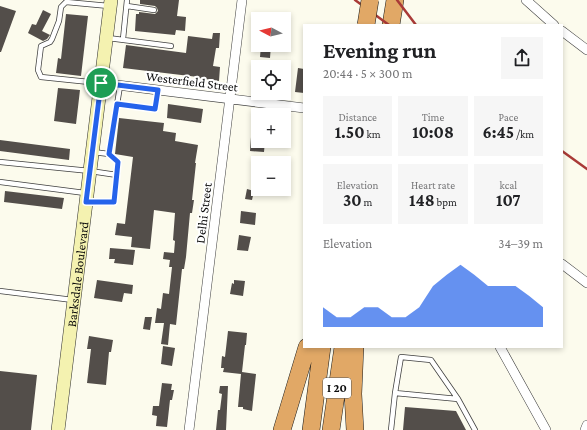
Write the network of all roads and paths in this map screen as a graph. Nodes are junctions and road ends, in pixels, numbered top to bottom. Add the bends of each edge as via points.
1 (127, 0) edge
2 (242, 0) edge
3 (370, 0) edge
4 (396, 0) edge
5 (526, 0) edge
6 (111, 3) edge
7 (126, 6) junction
8 (154, 10) dead end
9 (366, 24) edge
10 (391, 24) edge
11 (553, 24) edge
12 (563, 32) edge
13 (106, 38) junction
14 (123, 39) junction
15 (171, 46) dead end
16 (587, 50) edge
17 (101, 83) junction
18 (120, 85) junction
19 (158, 90) junction
20 (230, 98) junction
21 (117, 104) junction
22 (303, 108) edge
23 (92, 152) junction
24 (109, 154) junction
25 (0, 162) edge
26 (90, 171) junction
27 (117, 175) junction
28 (0, 182) edge
29 (87, 198) junction
30 (563, 265) edge
31 (587, 283) edge
32 (0, 291) edge
33 (74, 300) junction
34 (307, 348) edge
35 (322, 348) edge
36 (343, 348) edge
37 (355, 348) edge
38 (501, 348) edge
39 (395, 393) junction
40 (458, 399) junction
41 (587, 425) edge
42 (58, 430) edge
43 (189, 430) edge
44 (282, 430) edge
45 (311, 430) edge
46 (332, 430) edge
47 (355, 430) edge
48 (391, 430) edge
49 (474, 430) edge
50 (546, 430) edge
51 (585, 430) edge

1 - 7 lane
2 - 20 street, Delhi Street
3 - 9 highway, bridge
4 - 10 highway
5 - 11 street
6 - 13 main road, Barksdale Boulevard
6 - 17 lane via 66,2 52,39 41,46 38,70 41,77
7 - 8 lane
7 - 14 lane
12 - 16 street
13 - 14 lane
13 - 17 main road, Barksdale Boulevard
14 - 15 lane
17 - 18 street, Westerfield Street
17 - 23 main road, Barksdale Boulevard
18 - 19 street, Westerfield Street
18 - 21 lane
19 - 20 street, Westerfield Street
19 - 21 lane via 155,109
20 - 22 street, Westerfield Street
20 - 43 street, Delhi Street
21 - 24 lane
23 - 24 lane
23 - 26 main road, Barksdale Boulevard
24 - 27 lane via 118,162
25 - 26 lane
26 - 27 lane
26 - 29 main road, Barksdale Boulevard
27 - 29 lane via 114,202
28 - 29 lane
29 - 33 main road, Barksdale Boulevard
30 - 31 street
32 - 33 lane
33 - 42 main road, Barksdale Boulevard
34 - 44 highway
35 - 45 highway, I 20
36 - 46 highway, I 20
37 - 47 highway
38 - 50 street
39 - 40 lane
39 - 40 lane via 401,357 431,360
39 - 48 lane
40 - 49 lane
41 - 51 street

